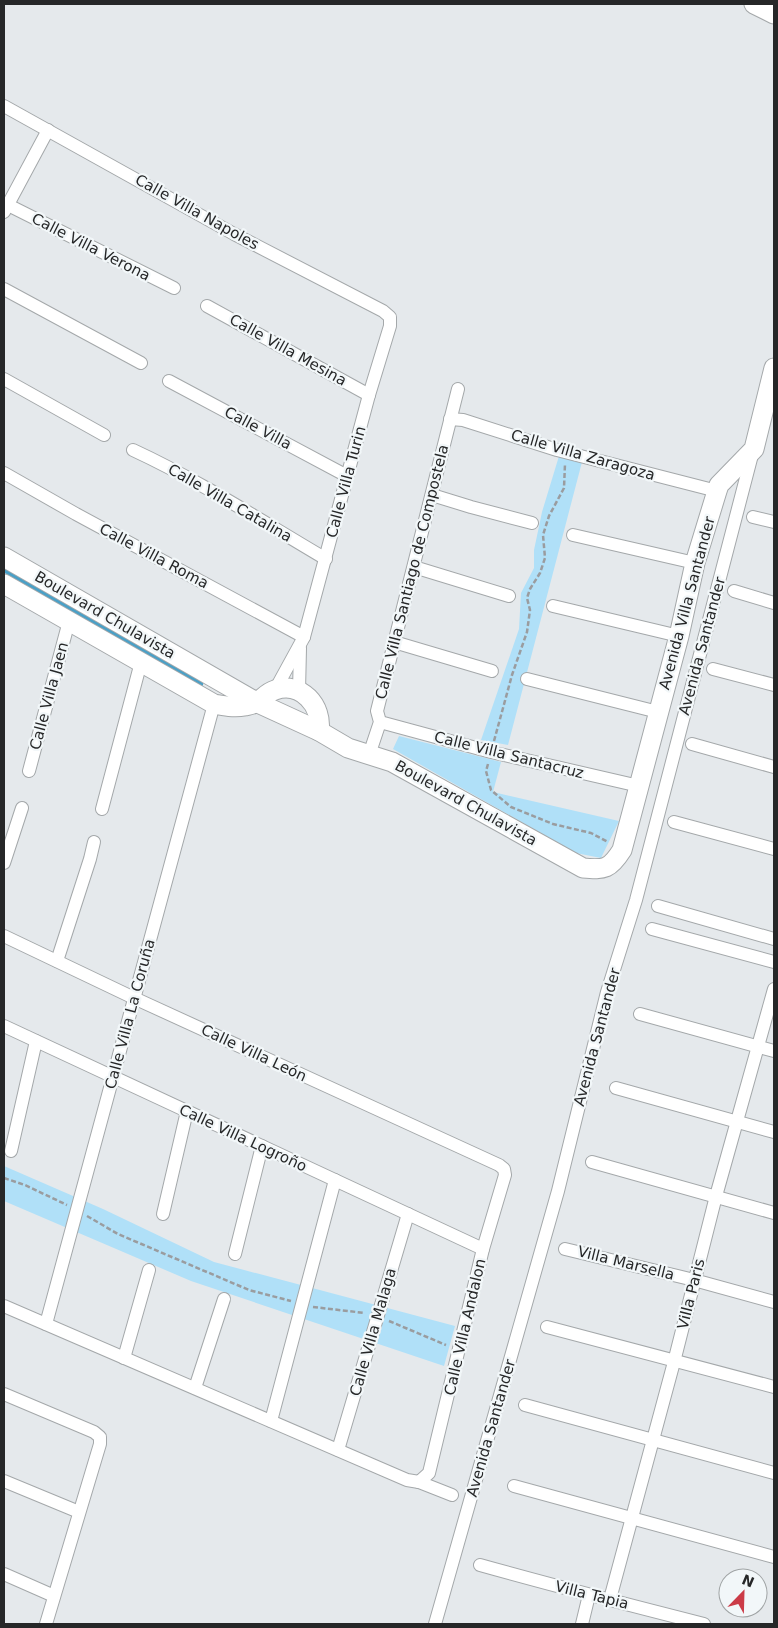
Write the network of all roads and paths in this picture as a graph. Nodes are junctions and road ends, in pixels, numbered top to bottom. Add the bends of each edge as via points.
1 (754, 4) edge
2 (774, 14) edge
3 (4, 106) edge
4 (48, 130) junction
5 (6, 209) edge
6 (174, 288) dead end
7 (4, 289) edge
8 (207, 306) dead end
9 (390, 317) joint
10 (141, 363) dead end
11 (774, 368) edge
12 (4, 379) edge
13 (170, 381) dead end
14 (458, 389) dead end
15 (369, 395) junction
16 (450, 420) junction
17 (104, 435) dead end
18 (754, 449) junction
19 (133, 450) dead end
20 (4, 473) edge
21 (347, 476) junction
22 (717, 491) junction
23 (432, 495) junction
24 (753, 517) dead end
25 (774, 522) edge
26 (532, 523) dead end
27 (573, 535) dead end
28 (4, 556) edge
29 (326, 559) junction
30 (695, 563) junction
31 (414, 567) junction
32 (4, 584) edge
33 (734, 591) dead end
34 (509, 596) dead end
35 (774, 603) edge
36 (553, 606) dead end
37 (69, 621) junction
38 (679, 636) junction
39 (302, 641) junction
40 (394, 642) junction
41 (141, 662) junction
42 (713, 670) dead end
43 (492, 671) dead end
44 (528, 679) dead end
45 (774, 685) edge
46 (275, 690) junction
47 (299, 690) junction
48 (258, 703) junction
49 (214, 704) junction
50 (658, 712) junction
51 (380, 722) junction
52 (320, 731) junction
53 (692, 744) dead end
54 (369, 756) junction
55 (774, 767) edge
56 (29, 771) dead end
57 (639, 786) junction
58 (22, 808) dead end
59 (102, 809) dead end
60 (674, 822) dead end
61 (94, 842) dead end
62 (774, 849) edge
63 (622, 850) joint
64 (4, 863) edge
65 (658, 906) dead end
66 (652, 929) dead end
67 (4, 936) edge
68 (774, 939) edge
69 (57, 961) junction
70 (774, 962) edge
71 (774, 990) edge
72 (134, 998) junction
73 (640, 1014) dead end
74 (4, 1026) edge
75 (36, 1041) junction
76 (758, 1047) junction
77 (774, 1051) edge
78 (113, 1076) junction
79 (616, 1088) dead end
80 (187, 1111) junction
81 (737, 1122) junction
82 (774, 1132) edge
83 (262, 1146) junction
84 (11, 1151) dead end
85 (592, 1162) dead end
86 (504, 1169) joint
87 (4, 1178) edge
88 (335, 1180) junction
89 (716, 1196) junction
90 (77, 1210) junction
91 (774, 1213) edge
92 (162, 1214) dead end
93 (408, 1214) junction
94 (565, 1248) dead end
95 (483, 1249) junction
96 (235, 1254) dead end
97 (149, 1270) dead end
98 (694, 1280) junction
99 (224, 1298) dead end
100 (774, 1302) edge
101 (302, 1304) junction
102 (4, 1306) edge
103 (377, 1317) junction
104 (46, 1324) junction
105 (547, 1327) dead end
106 (459, 1350) junction
107 (124, 1358) junction
108 (674, 1362) junction
109 (774, 1387) edge
110 (195, 1388) junction
111 (4, 1394) edge
112 (525, 1404) dead end
113 (271, 1421) junction
114 (653, 1439) junction
115 (338, 1450) junction
116 (774, 1473) edge
117 (4, 1481) edge
118 (419, 1482) junction
119 (514, 1486) dead end
120 (452, 1495) dead end
121 (79, 1512) junction
122 (632, 1517) junction
123 (774, 1557) edge
124 (480, 1565) dead end
125 (4, 1574) edge
126 (589, 1595) junction
127 (54, 1596) junction
128 (610, 1599) junction
129 (46, 1624) edge
130 (435, 1624) edge
131 (582, 1624) edge
132 (704, 1624) edge

1 - 2 street
3 - 4 street, Calle Villa Napoles
4 - 5 street
4 - 9 street, Calle Villa Napoles
5 - 6 street, Calle Villa Verona
7 - 10 street
8 - 15 street, Calle Villa Mesina
9 - 15 street, Calle Villa Turin
11 - 18 street
12 - 17 street
13 - 21 street, Calle Villa
14 - 16 street, Calle Villa Santiago de Compostela
15 - 21 street, Calle Villa Turin
16 - 22 street, Calle Villa Zaragoza via 463,420 556,450
16 - 23 street, Calle Villa Santiago de Compostela
18 - 22 street, Avenida Villa Santander
18 - 130 street, Avenida Santander via 636,900 607,992 558,1191
19 - 29 street, Calle Villa Catalina via 205,487
20 - 39 street, Calle Villa Roma
21 - 29 street, Calle Villa Turin
22 - 30 street, Avenida Villa Santander
23 - 26 street
23 - 31 street, Calle Villa Santiago de Compostela
24 - 25 street
27 - 30 street
28 - 48 street, Boulevard Chulavista
29 - 39 street, Calle Villa Turin
30 - 38 street, Avenida Villa Santander
31 - 34 street
31 - 40 street, Calle Villa Santiago de Compostela
32 - 37 street, Boulevard Chulavista
33 - 35 street
36 - 38 street
37 - 41 street, Boulevard Chulavista
37 - 56 street, Calle Villa Jaen
38 - 50 street, Avenida Villa Santander
39 - 46 street, Calle Villa Turin
39 - 47 street, Calle Villa Turin
40 - 43 street
40 - 51 street, Calle Villa Santiago de Compostela via 377,711
41 - 49 street, Boulevard Chulavista
41 - 59 street
42 - 45 street
44 - 50 street
46 - 47 street
46 - 48 street, Boulevard Chulavista
47 - 52 street via 311,699 318,710
48 - 49 street, Boulevard Chulavista via 242,707
48 - 52 street, Boulevard Chulavista
49 - 72 street, Calle Villa La Coruña
50 - 57 street, Avenida Villa Santander
51 - 54 street, Calle Villa Santiago de Compostela
51 - 57 street, Calle Villa Santacruz
52 - 54 street, Boulevard Chulavista
53 - 55 street
54 - 63 street, Boulevard Chulavista via 392,762 583,868 602,870 614,863
57 - 63 street, Avenida Villa Santander
58 - 64 street
60 - 62 street
61 - 69 street
65 - 68 street
66 - 70 street
67 - 69 street, Calle Villa León
69 - 72 street, Calle Villa León
71 - 76 street, Villa Paris
72 - 78 street, Calle Villa La Coruña
72 - 86 street, Calle Villa León
73 - 76 street
74 - 75 street, Calle Villa Logroño
75 - 78 street, Calle Villa Logroño
75 - 84 street
76 - 77 street
76 - 81 street, Villa Paris
78 - 80 street, Calle Villa Logroño
78 - 90 street, Calle Villa La Coruña
79 - 81 street
80 - 83 street, Calle Villa Logroño
80 - 92 street
81 - 82 street
81 - 89 street, Villa Paris
83 - 88 street, Calle Villa Logroño
83 - 96 street
85 - 89 street
86 - 95 street, Calle Villa Andalon
87 - 90 path
88 - 93 street, Calle Villa Logroño
88 - 101 street
89 - 91 street
89 - 98 street, Villa Paris
90 - 101 path via 118,1234 249,1290
90 - 104 street, Calle Villa La Coruña
93 - 95 street, Calle Villa Logroño
93 - 103 street, Calle Villa Malaga
94 - 98 street, Villa Marsella
95 - 106 street, Calle Villa Andalon
97 - 107 street
98 - 100 street, Villa Marsella
98 - 108 street, Villa Paris
99 - 110 street
101 - 103 path
101 - 113 street
102 - 104 street
103 - 106 path
103 - 115 street, Calle Villa Malaga
104 - 107 street
105 - 108 street
106 - 118 street, Calle Villa Andalon via 429,1473
107 - 110 street
108 - 109 street
108 - 114 street, Villa Paris
110 - 113 street
111 - 121 street via 100,1437
112 - 114 street
113 - 115 street
114 - 116 street
114 - 122 street, Villa Paris
115 - 118 street via 407,1480
117 - 121 street
118 - 120 street
119 - 122 street
121 - 127 street
122 - 123 street
122 - 128 street, Villa Paris
124 - 126 street, Villa Tapia
125 - 127 street
126 - 128 street, Villa Tapia
126 - 131 street
127 - 129 street
128 - 132 street, Villa Tapia

